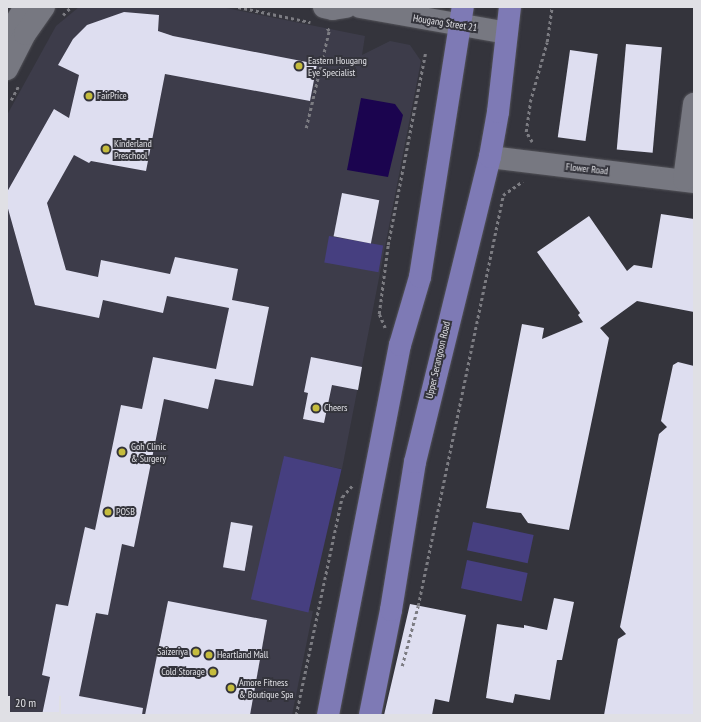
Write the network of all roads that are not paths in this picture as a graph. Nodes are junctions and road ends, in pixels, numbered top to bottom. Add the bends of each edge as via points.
1 (25, 7) edge
2 (44, 7) edge
3 (346, 7) edge
4 (360, 7) edge
5 (510, 7) edge
6 (462, 16) edge
7 (322, 18) edge
8 (507, 33) junction
9 (7, 36) edge
10 (7, 69) edge
11 (694, 104) edge
12 (490, 157) junction
13 (689, 181) edge
14 (328, 715) edge
15 (370, 715) edge

1 - 9 street
2 - 10 street via 25,34
3 - 7 street
4 - 6 street, Hougang Street 21
5 - 8 main road, Upper Serangoon Road
6 - 8 street, Hougang Street 21
6 - 14 main road via 420,277 400,345
8 - 12 main road, Upper Serangoon Road
11 - 13 street, Flower Road
12 - 13 street, Flower Road
12 - 15 main road, Upper Serangoon Road via 415,462 391,610

